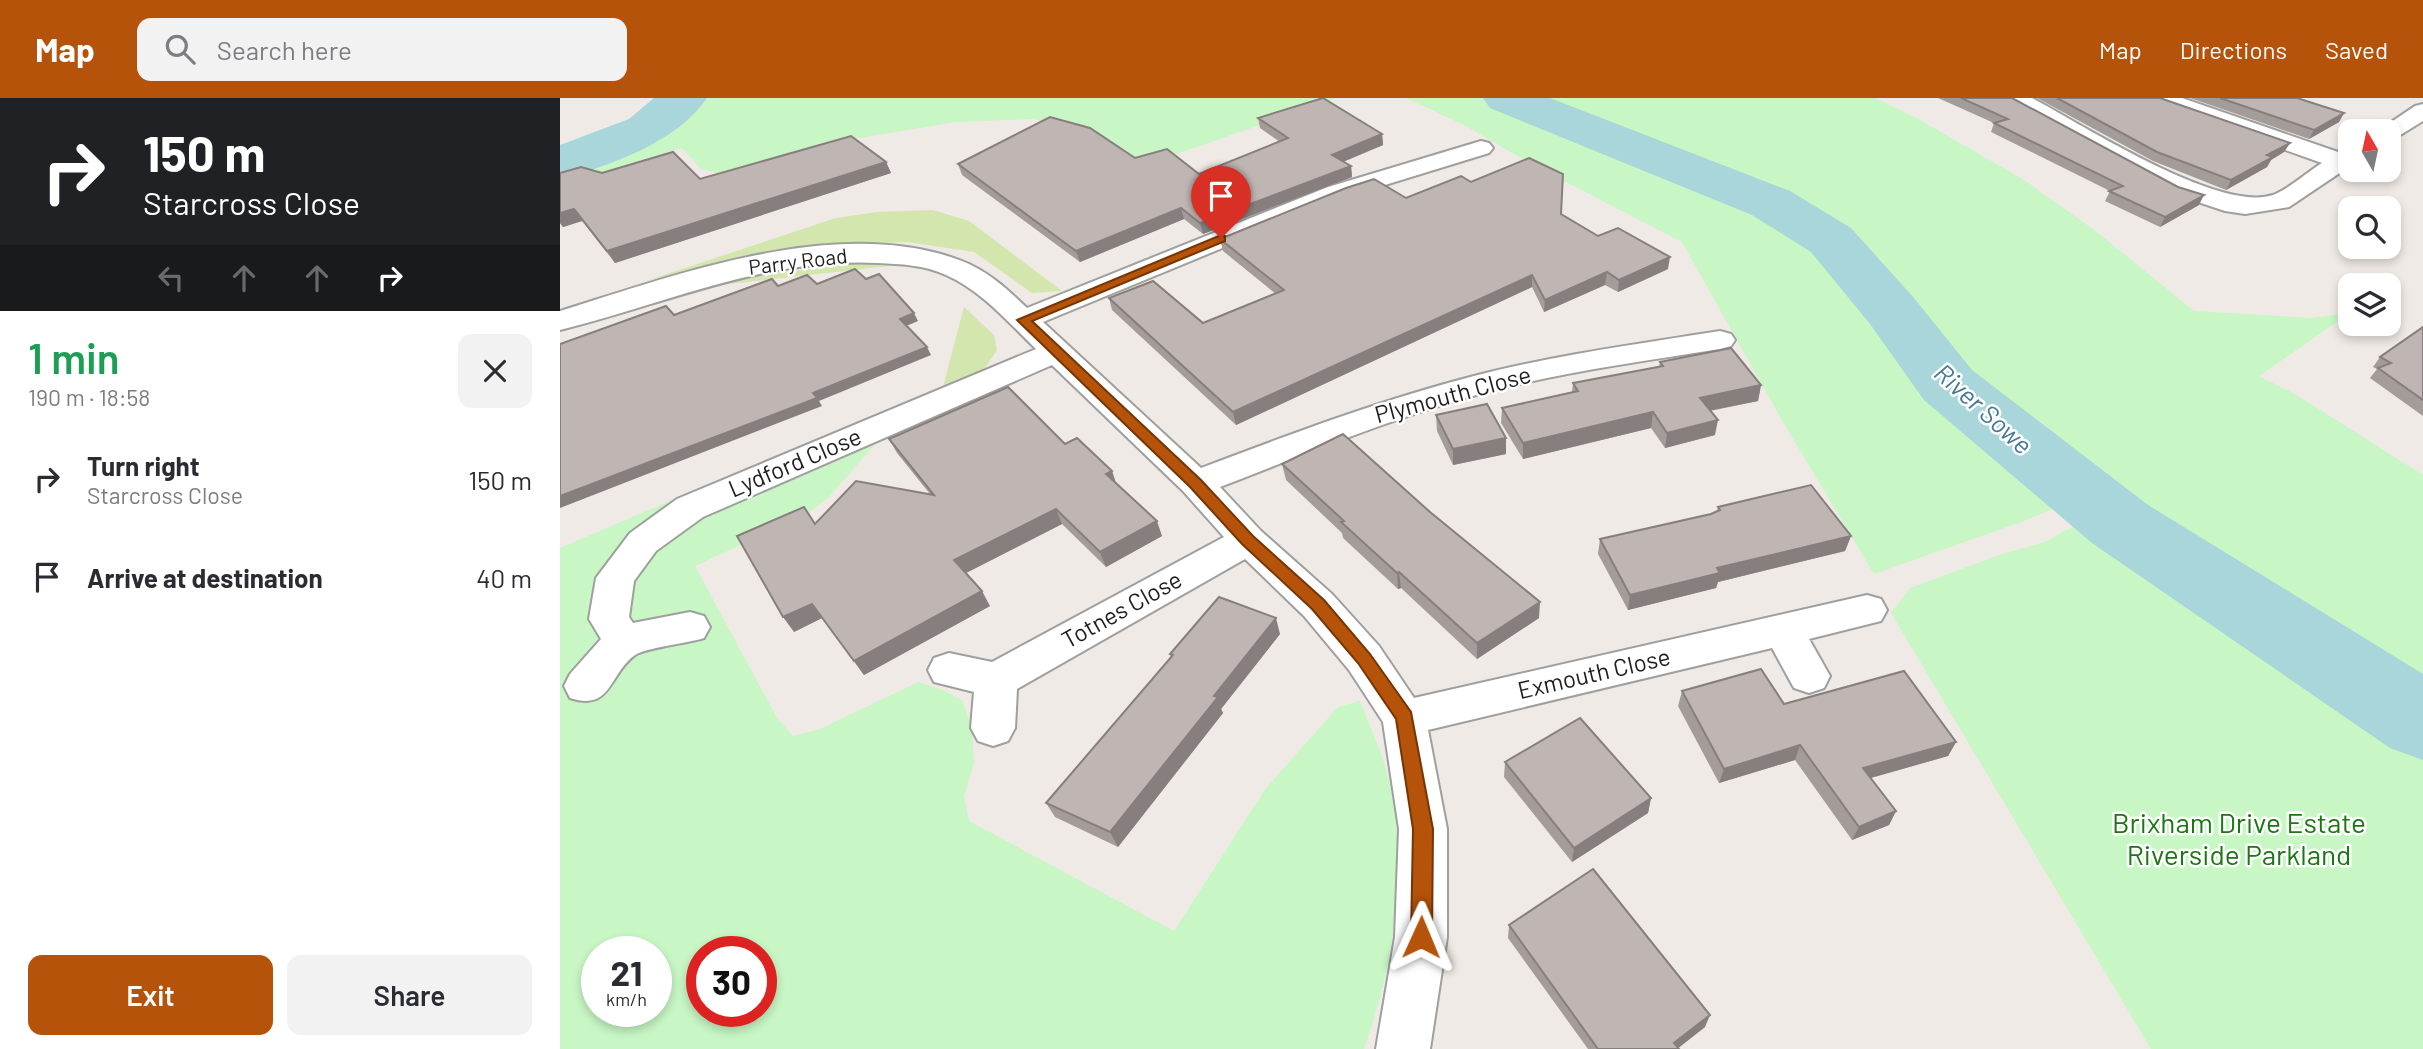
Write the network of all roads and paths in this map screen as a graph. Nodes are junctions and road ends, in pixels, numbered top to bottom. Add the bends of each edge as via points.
1 (2015, 98) edge
2 (2161, 98) edge
3 (2423, 111) edge
4 (2401, 125) edge
5 (1458, 131) dead end
6 (2338, 155) edge
7 (2338, 163) edge
8 (1024, 320) junction
9 (560, 321) edge
10 (1720, 340) dead end
11 (1056, 352) junction
12 (1196, 483) junction
13 (1248, 540) junction
14 (1867, 610) dead end
15 (690, 627) dead end
16 (1783, 630) junction
17 (623, 641) junction
18 (949, 670) dead end
19 (1809, 676) dead end
20 (996, 680) junction
21 (585, 686) dead end
22 (1404, 718) junction
23 (993, 728) dead end
24 (1403, 1049) edge

1 - 7 street via 2183,190 2225,203 2280,202
2 - 6 street
3 - 4 street
5 - 8 street via 1490,153 1337,192
8 - 9 street, Parry Road via 986,286 952,267 913,257 860,254 746,267
8 - 11 street, Parry Road
10 - 12 street, Plymouth Close via 1485,382 1352,423
11 - 12 street, Parry Road
11 - 17 street, Lydford Close via 690,508 643,542 615,578 609,619
12 - 13 street, Parry Road
13 - 20 street, Totnes Close
13 - 22 street, Parry Road via 1318,605 1364,659
14 - 16 street, Exmouth Close
15 - 17 street
16 - 19 street
16 - 22 street, Exmouth Close
17 - 21 street
18 - 20 street
20 - 23 street
22 - 24 street via 1423,829 1421,937

